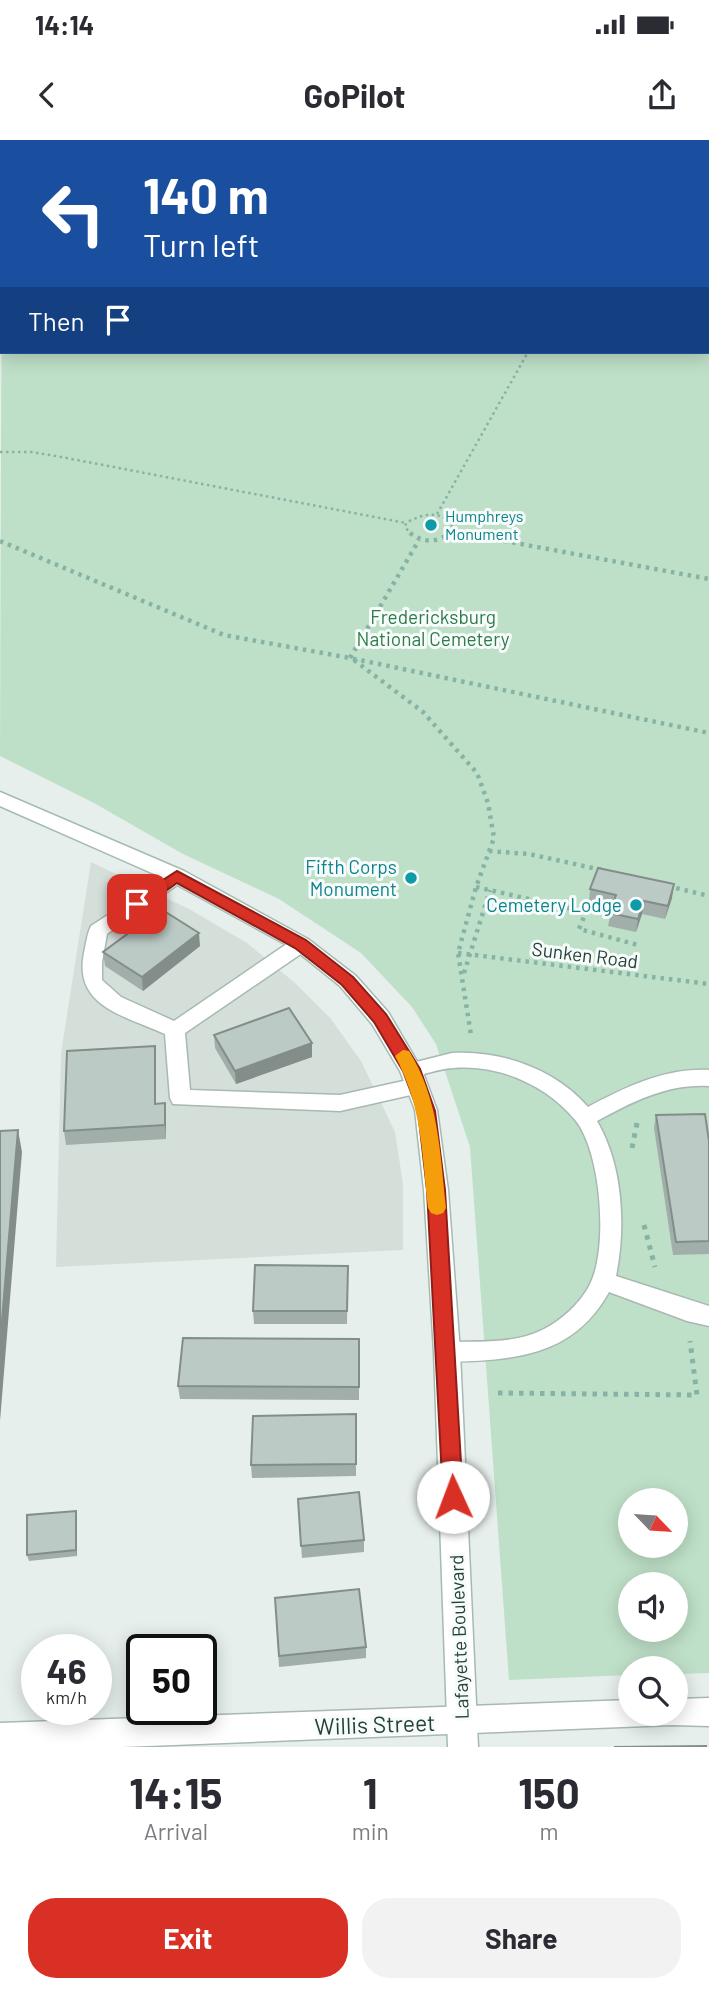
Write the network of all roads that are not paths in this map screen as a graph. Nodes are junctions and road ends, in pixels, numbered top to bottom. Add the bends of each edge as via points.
1 (0, 798) edge
2 (177, 876) junction
3 (301, 944) junction
4 (175, 1030) junction
5 (414, 1078) junction
6 (709, 1078) edge
7 (585, 1118) junction
8 (603, 1281) junction
9 (709, 1316) edge
10 (447, 1352) junction
11 (709, 1712) edge
12 (688, 1713) edge
13 (618, 1718) edge
14 (462, 1734) edge
15 (0, 1737) edge

1 - 2 main road, Lafayette Boulevard
2 - 3 main road, Lafayette Boulevard
2 - 4 lane via 98,931 91,977 92,984 109,999
3 - 4 lane
3 - 5 main road, Lafayette Boulevard via 348,981 380,1018
4 - 5 lane via 180,1098 340,1103
5 - 7 lane via 454,1060 506,1065 556,1091
5 - 10 main road, Lafayette Boulevard via 426,1111 436,1190
6 - 7 lane via 695,1076 647,1087
7 - 8 lane via 600,1151 608,1195 610,1241
8 - 9 lane
8 - 10 lane via 580,1313 553,1336 495,1351
10 - 14 main road, Lafayette Boulevard
11 - 12 main road
13 - 14 main road, Willis Street
14 - 15 main road, Willis Street

